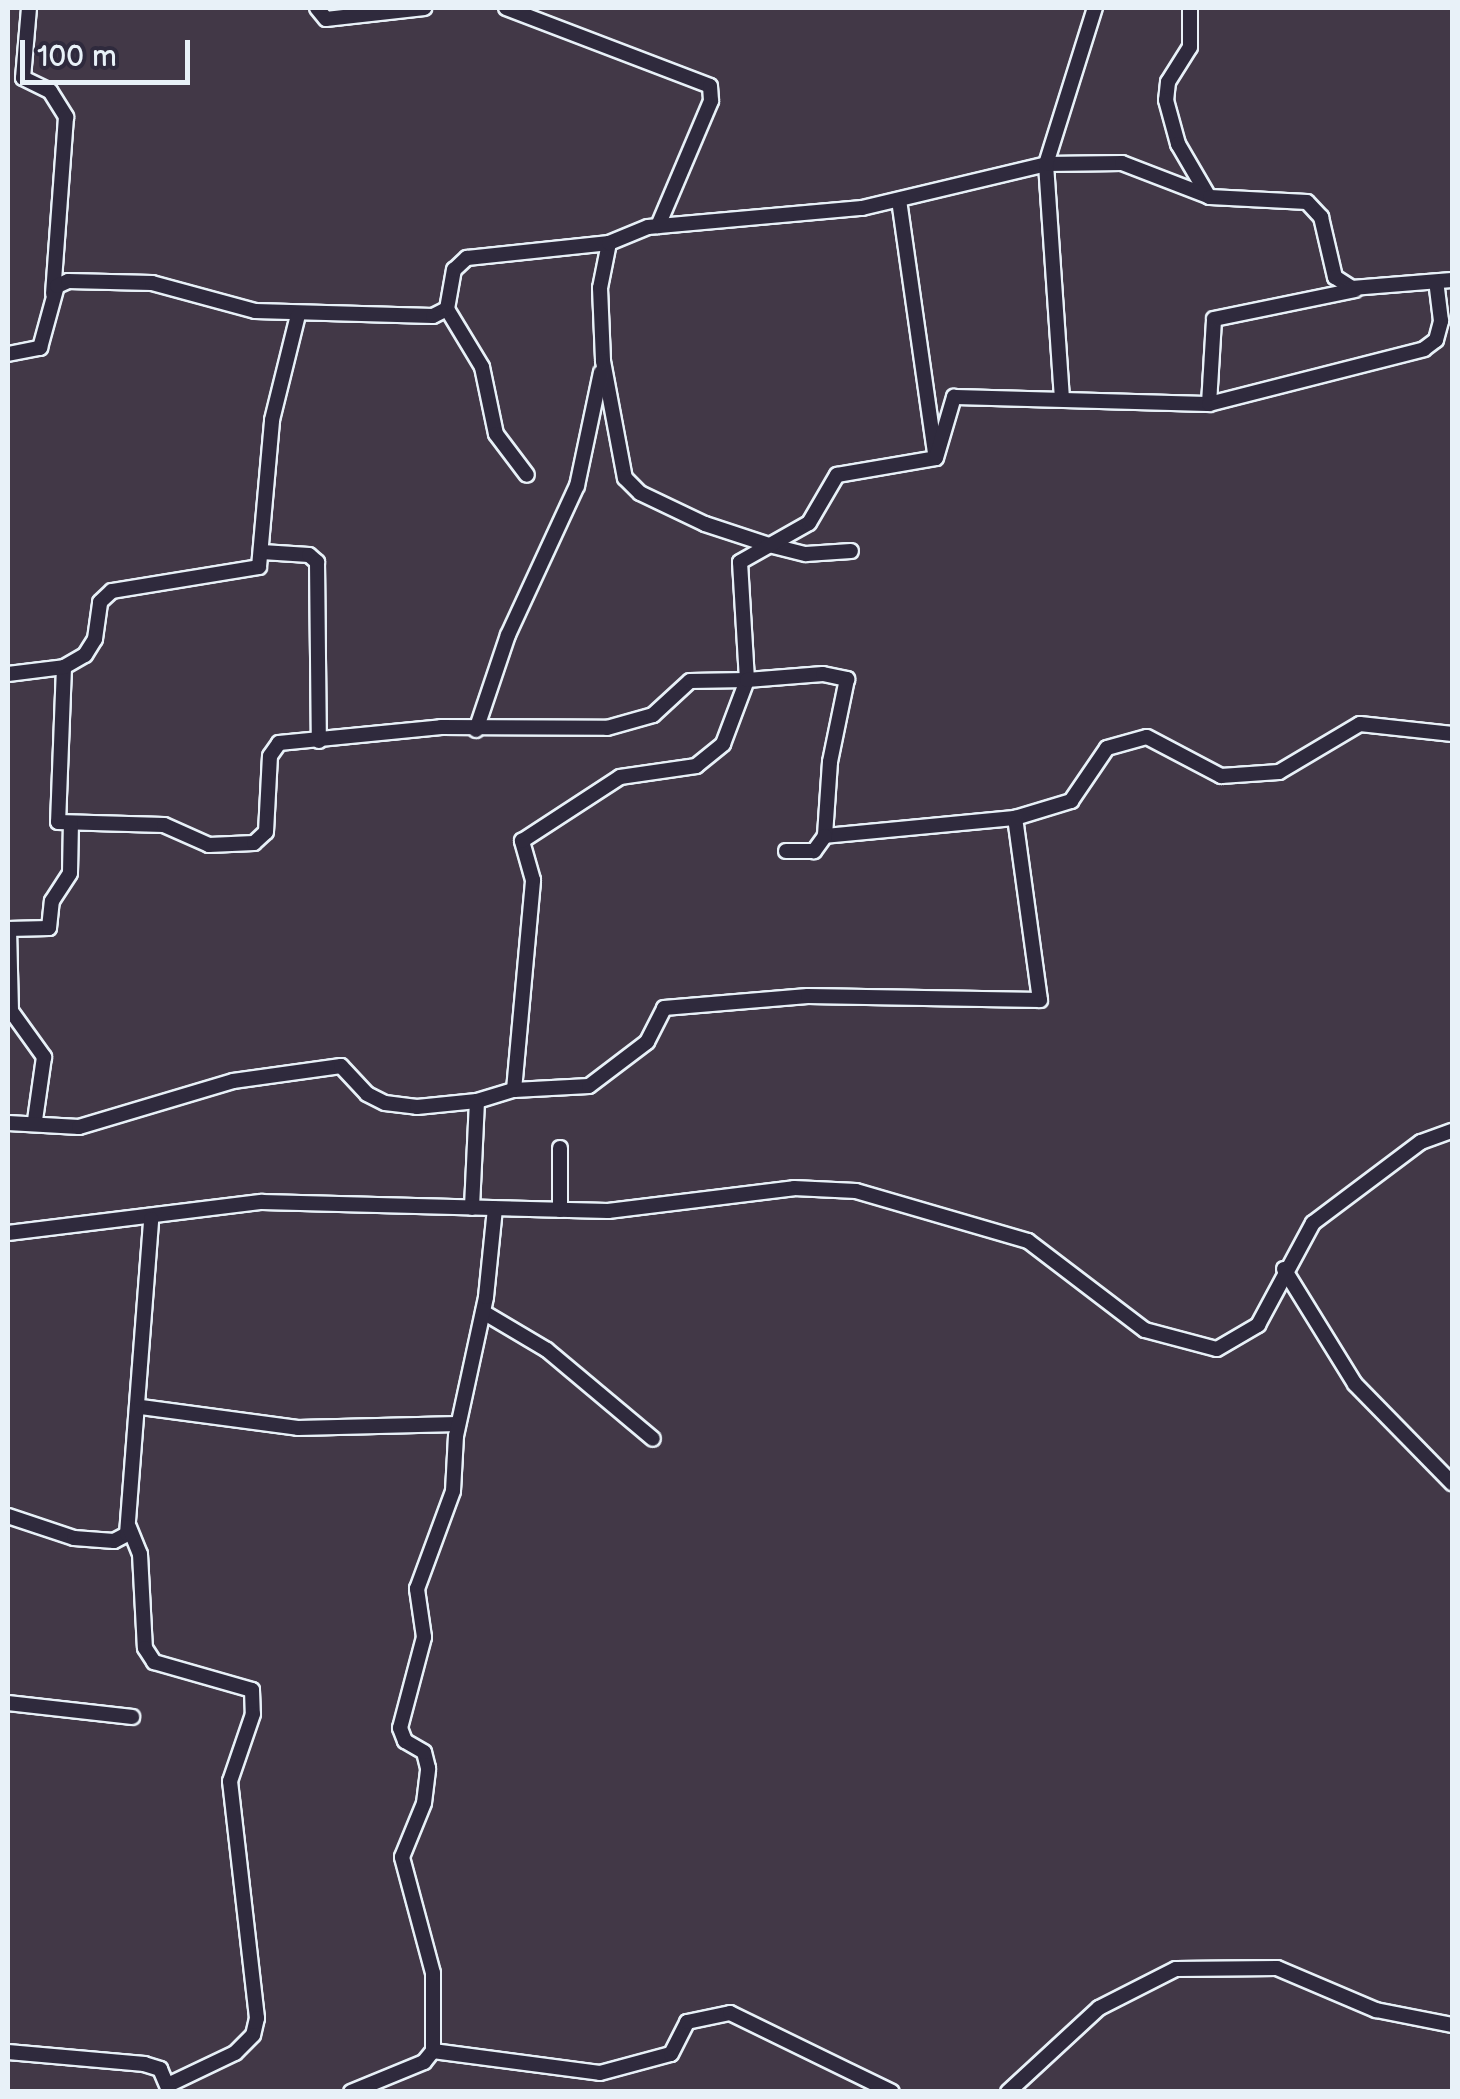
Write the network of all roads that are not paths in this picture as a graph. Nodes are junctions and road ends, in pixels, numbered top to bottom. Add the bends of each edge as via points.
1 (30, 8) edge
2 (318, 8) edge
3 (424, 8) edge
4 (506, 8) edge
5 (1095, 8) edge
6 (1190, 8) edge
7 (1046, 164) junction
8 (1210, 198) junction
9 (899, 200) junction
10 (658, 226) junction
11 (609, 243) junction
12 (1452, 280) edge
13 (1436, 282) junction
14 (1362, 289) junction
15 (53, 295) junction
16 (447, 310) junction
17 (298, 315) junction
18 (8, 354) edge
19 (603, 361) junction
20 (1062, 399) junction
21 (1209, 404) junction
22 (936, 458) junction
23 (527, 475) dead end
24 (769, 546) junction
25 (262, 552) junction
26 (851, 552) dead end
27 (64, 667) junction
28 (8, 674) edge
29 (747, 680) junction
30 (476, 730) junction
31 (1452, 734) edge
32 (319, 741) junction
33 (1015, 818) junction
34 (71, 824) junction
35 (825, 836) junction
36 (786, 850) dead end
37 (8, 929) edge
38 (514, 1090) junction
39 (478, 1101) junction
40 (35, 1120) junction
41 (8, 1123) edge
42 (1452, 1131) edge
43 (560, 1148) dead end
44 (472, 1208) junction
45 (495, 1208) junction
46 (560, 1210) junction
47 (152, 1219) junction
48 (8, 1234) edge
49 (1284, 1268) junction
50 (483, 1312) junction
51 (141, 1407) junction
52 (458, 1424) junction
53 (653, 1440) dead end
54 (1452, 1483) edge
55 (8, 1516) edge
56 (129, 1528) junction
57 (8, 1702) edge
58 (132, 1717) dead end
59 (1452, 2024) edge
60 (433, 2051) junction
61 (8, 2052) edge
62 (169, 2088) edge
63 (351, 2092) edge
64 (892, 2092) edge
65 (1008, 2092) edge

1 - 15 street via 23,78 50,91 66,118
2 - 3 street via 326,19
4 - 10 street via 708,84 711,101
5 - 7 street
6 - 8 street via 1190,47 1168,82 1166,100 1178,144
7 - 8 street via 1122,164
7 - 9 street
7 - 20 street
8 - 14 street via 1316,206 1335,277
9 - 10 street
9 - 22 street
10 - 11 street
11 - 16 street via 461,260
11 - 19 street via 600,288
12 - 13 street
13 - 14 street
13 - 21 street via 1441,321 1436,340 1424,349
14 - 21 street via 1214,318
15 - 17 street via 68,280 152,284 255,311
15 - 18 street via 40,348
16 - 17 street via 433,316
16 - 23 street via 482,367 496,434
17 - 25 street via 264,469
19 - 24 street via 618,467 632,486 705,524
19 - 30 street via 577,486 508,635
20 - 21 street
20 - 22 street via 954,397
22 - 24 street via 838,475 809,523
24 - 26 street via 806,554
24 - 29 street via 740,562
25 - 27 street via 260,567 243,575 112,591 100,602 92,648
25 - 32 street via 310,555 317,562
27 - 28 street
27 - 34 street via 56,817
29 - 30 street via 690,681 653,716 607,728
29 - 35 street via 823,674 846,680
29 - 38 street via 722,744 696,766 620,778 522,841 533,880
30 - 32 street via 428,728
31 - 33 street via 1360,724 1279,772 1221,776 1148,737 1107,748 1071,801
32 - 34 street via 273,749 268,822 254,843 209,844 164,824
33 - 35 street
33 - 38 street via 1040,1000 808,996 664,1008 647,1042 589,1086
34 - 37 street via 70,873 52,901 48,928
35 - 36 street via 814,851
37 - 40 street via 12,1012 44,1057
38 - 39 street
39 - 40 street via 418,1107 385,1102 367,1094 341,1066 233,1081 80,1127
39 - 44 street
40 - 41 street
42 - 49 street via 1421,1142 1313,1223
43 - 46 street
44 - 45 street
44 - 47 street via 262,1202
45 - 46 street
45 - 50 street
46 - 49 street via 794,1188 856,1192 1028,1241 1145,1330 1218,1349 1258,1325
47 - 48 street
47 - 51 street
49 - 54 street via 1355,1384
50 - 52 street
50 - 53 street via 547,1350
51 - 52 street via 298,1428
51 - 56 street
52 - 60 street via 453,1491 416,1589 424,1637 400,1728 405,1741 424,1752 428,1768 424,1803 402,1856 433,1972
55 - 56 street via 74,1538 114,1541
56 - 62 street via 140,1554 145,1648 154,1662 252,1690 253,1714 230,1781 257,2018 253,2036 234,2053
57 - 58 street
59 - 65 street via 1376,2010 1277,1968 1176,1969 1099,2008
60 - 63 street via 424,2062
60 - 64 street via 600,2074 671,2054 687,2022 730,2013
61 - 62 street via 144,2064 160,2070

